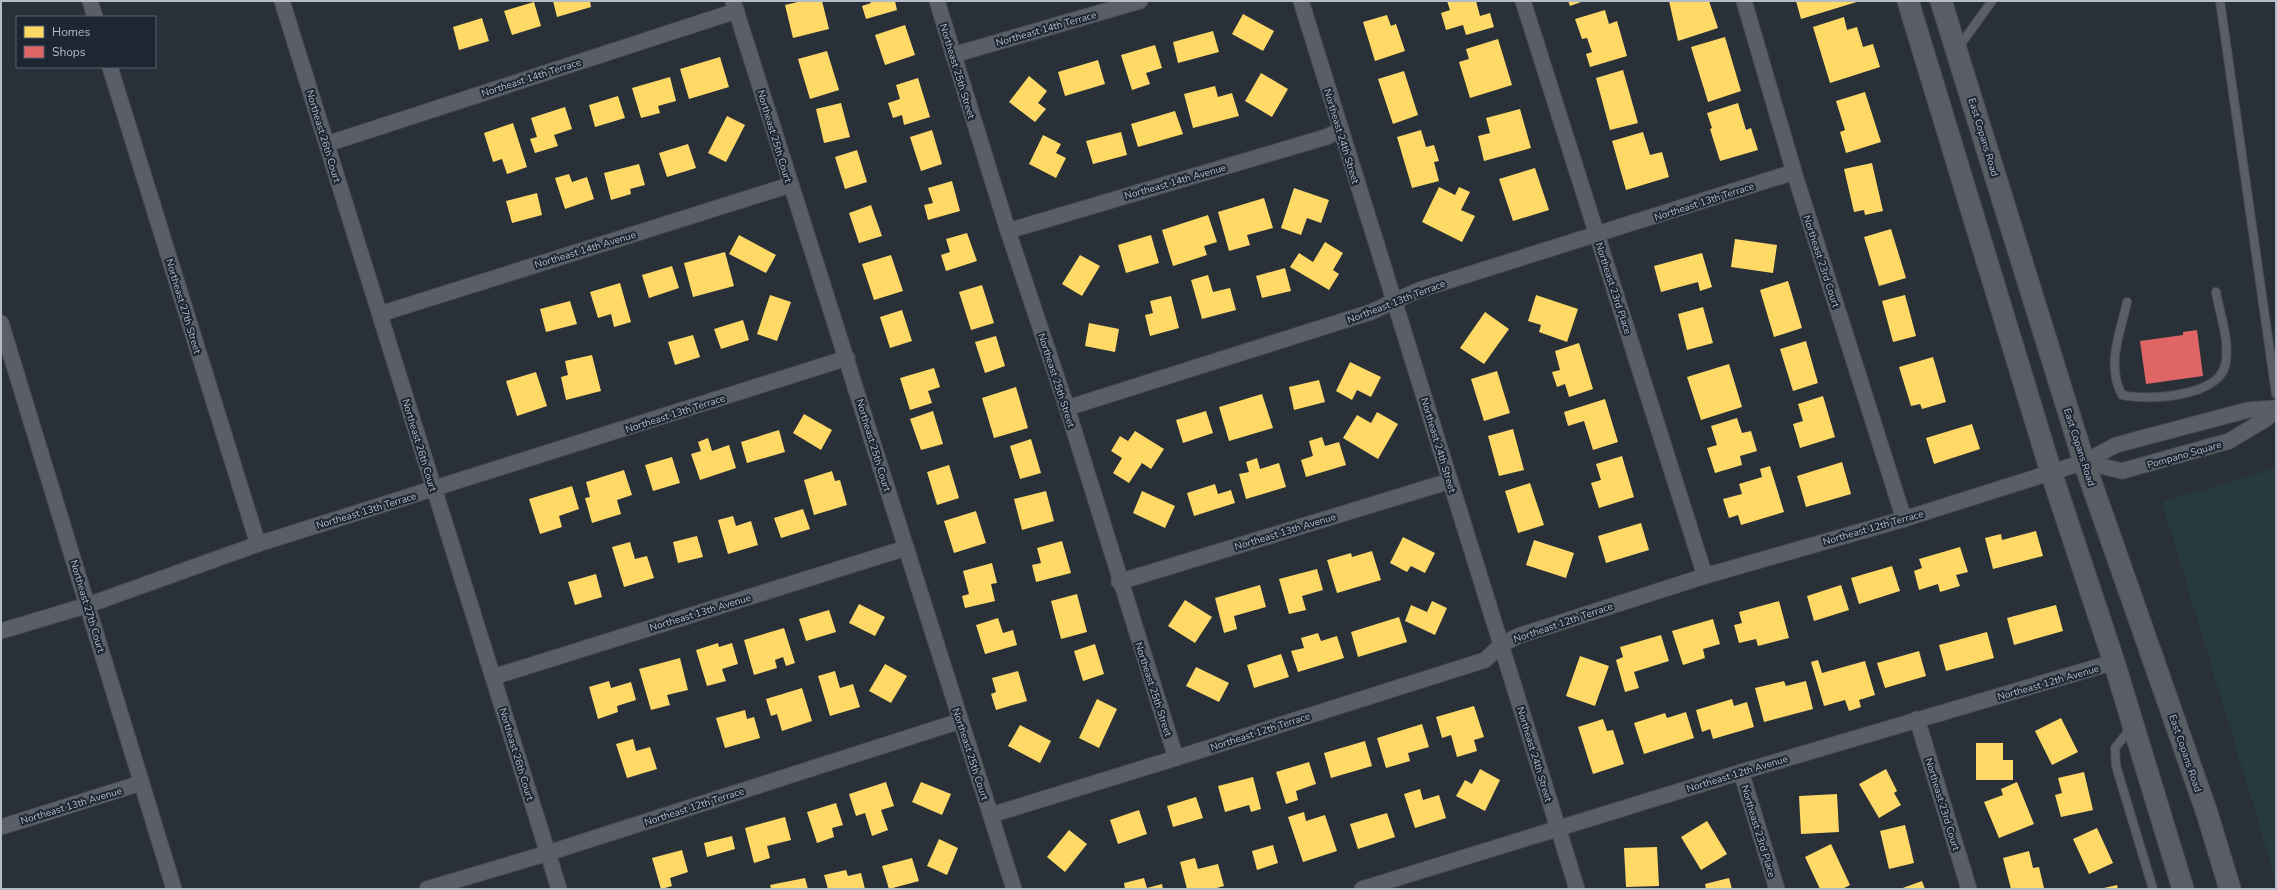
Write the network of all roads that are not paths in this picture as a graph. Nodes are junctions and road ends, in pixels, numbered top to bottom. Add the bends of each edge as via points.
1 (90, 1) edge
2 (282, 1) edge
3 (937, 1) edge
4 (1140, 1) edge
5 (1301, 1) edge
6 (1523, 1) edge
7 (1744, 1) edge
8 (1908, 1) edge
9 (1941, 1) edge
10 (1992, 1) edge
11 (2220, 1) edge
12 (734, 6) edge
13 (95, 16) edge
14 (1956, 50) junction
15 (953, 55) junction
16 (110, 68) edge
17 (1341, 130) junction
18 (327, 144) junction
19 (1794, 172) junction
20 (790, 185) junction
21 (1008, 231) junction
22 (1597, 235) junction
23 (2216, 292) dead end
24 (2127, 302) dead end
25 (1395, 303) junction
26 (380, 314) junction
27 (1, 323) edge
28 (847, 358) junction
29 (2276, 394) edge
30 (1066, 408) junction
31 (2276, 409) edge
32 (2084, 462) junction
33 (2051, 472) junction
34 (1450, 481) junction
35 (434, 489) junction
36 (1904, 519) junction
37 (258, 544) junction
38 (906, 548) junction
39 (1705, 576) junction
40 (1120, 582) junction
41 (88, 605) junction
42 (1, 631) edge
43 (1501, 644) junction
44 (2114, 662) junction
45 (493, 677) junction
46 (1916, 719) junction
47 (960, 721) junction
48 (2133, 726) junction
49 (1176, 758) junction
50 (1741, 772) junction
51 (141, 783) junction
52 (991, 815) junction
53 (1, 827) edge
54 (1558, 828) junction
55 (548, 853) junction
56 (1382, 886) edge
57 (174, 889) edge
58 (427, 889) edge
59 (559, 889) edge
60 (1014, 889) edge
61 (1362, 889) edge
62 (1577, 889) edge
63 (1777, 889) edge
64 (1969, 889) edge
65 (2152, 889) edge
66 (2183, 889) edge
67 (2230, 889) edge

1 - 13 street
2 - 18 street, Northeast 26th Court
3 - 15 street, Northeast 25th Street
4 - 15 street, Northeast 14th Terrace
5 - 17 street, Northeast 24th Street
6 - 22 street, Northeast 23rd Place
7 - 19 street, Northeast 23rd Court
8 - 33 main road
9 - 14 main road, East Copans Road
10 - 14 lane
11 - 29 lane
12 - 18 street, Northeast 14th Terrace
12 - 20 street, Northeast 25th Court
14 - 32 main road, East Copans Road
15 - 21 street, Northeast 25th Street
16 - 37 street, Northeast 27th Street
17 - 21 street, Northeast 14th Avenue via 1326,137
17 - 25 street, Northeast 24th Street
18 - 26 street, Northeast 26th Court
19 - 22 street, Northeast 13th Terrace
19 - 36 street, Northeast 23rd Court
20 - 26 street, Northeast 14th Avenue
20 - 28 street, Northeast 25th Court
21 - 30 street, Northeast 25th Street
22 - 25 street, Northeast 13th Terrace via 1419,290
22 - 39 street, Northeast 23rd Place
23 - 24 lane via 2226,347 2226,363 2218,378 2202,389 2179,395 2134,398 2122,395 2115,382 2113,364
25 - 30 street, Northeast 13th Terrace
25 - 34 street, Northeast 24th Street
26 - 35 street, Northeast 26th Court
27 - 41 street, Northeast 27th Court
28 - 35 street, Northeast 13th Terrace
28 - 38 street, Northeast 25th Court
30 - 40 street, Northeast 25th Street
31 - 32 street, Pompano Square via 2248,410 2116,445
31 - 32 street, Pompano Square via 2229,441 2122,472
32 - 33 street, Pompano Square
32 - 67 main road, East Copans Road via 2197,784
33 - 36 street, Northeast 12th Terrace
33 - 44 main road
34 - 40 street, Northeast 13th Avenue
34 - 43 street, Northeast 24th Street
35 - 37 street, Northeast 13th Terrace
35 - 45 street, Northeast 26th Court
36 - 39 street, Northeast 12th Terrace
37 - 41 street, Northeast 13th Terrace
38 - 45 street, Northeast 13th Avenue
38 - 47 street, Northeast 25th Court
39 - 43 street, Northeast 12th Terrace via 1518,636
40 - 49 street, Northeast 25th Street
41 - 42 street, Northeast 13th Terrace
41 - 51 street, Northeast 27th Court
43 - 49 street, Northeast 12th Terrace via 1485,660
43 - 54 street, Northeast 24th Street
44 - 46 street, Northeast 12th Avenue
44 - 48 main road
45 - 55 street, Northeast 26th Court
46 - 50 street, Northeast 12th Avenue
46 - 64 street, Northeast 23rd Court
47 - 52 street, Northeast 25th Court
47 - 55 street, Northeast 12th Terrace
48 - 65 lane via 2115,748 2116,766
48 - 66 main road
49 - 52 street, Northeast 12th Terrace
50 - 54 street, Northeast 12th Avenue
50 - 63 street, Northeast 23rd Place
51 - 53 street, Northeast 13th Avenue
51 - 57 street, Northeast 27th Court
52 - 60 street, Northeast 25th Court
54 - 56 street, Northeast 12th Avenue
54 - 62 street, Northeast 24th Street
55 - 58 street, Northeast 12th Terrace
55 - 59 street, Northeast 26th Court
56 - 61 street, Northeast 12th Avenue

